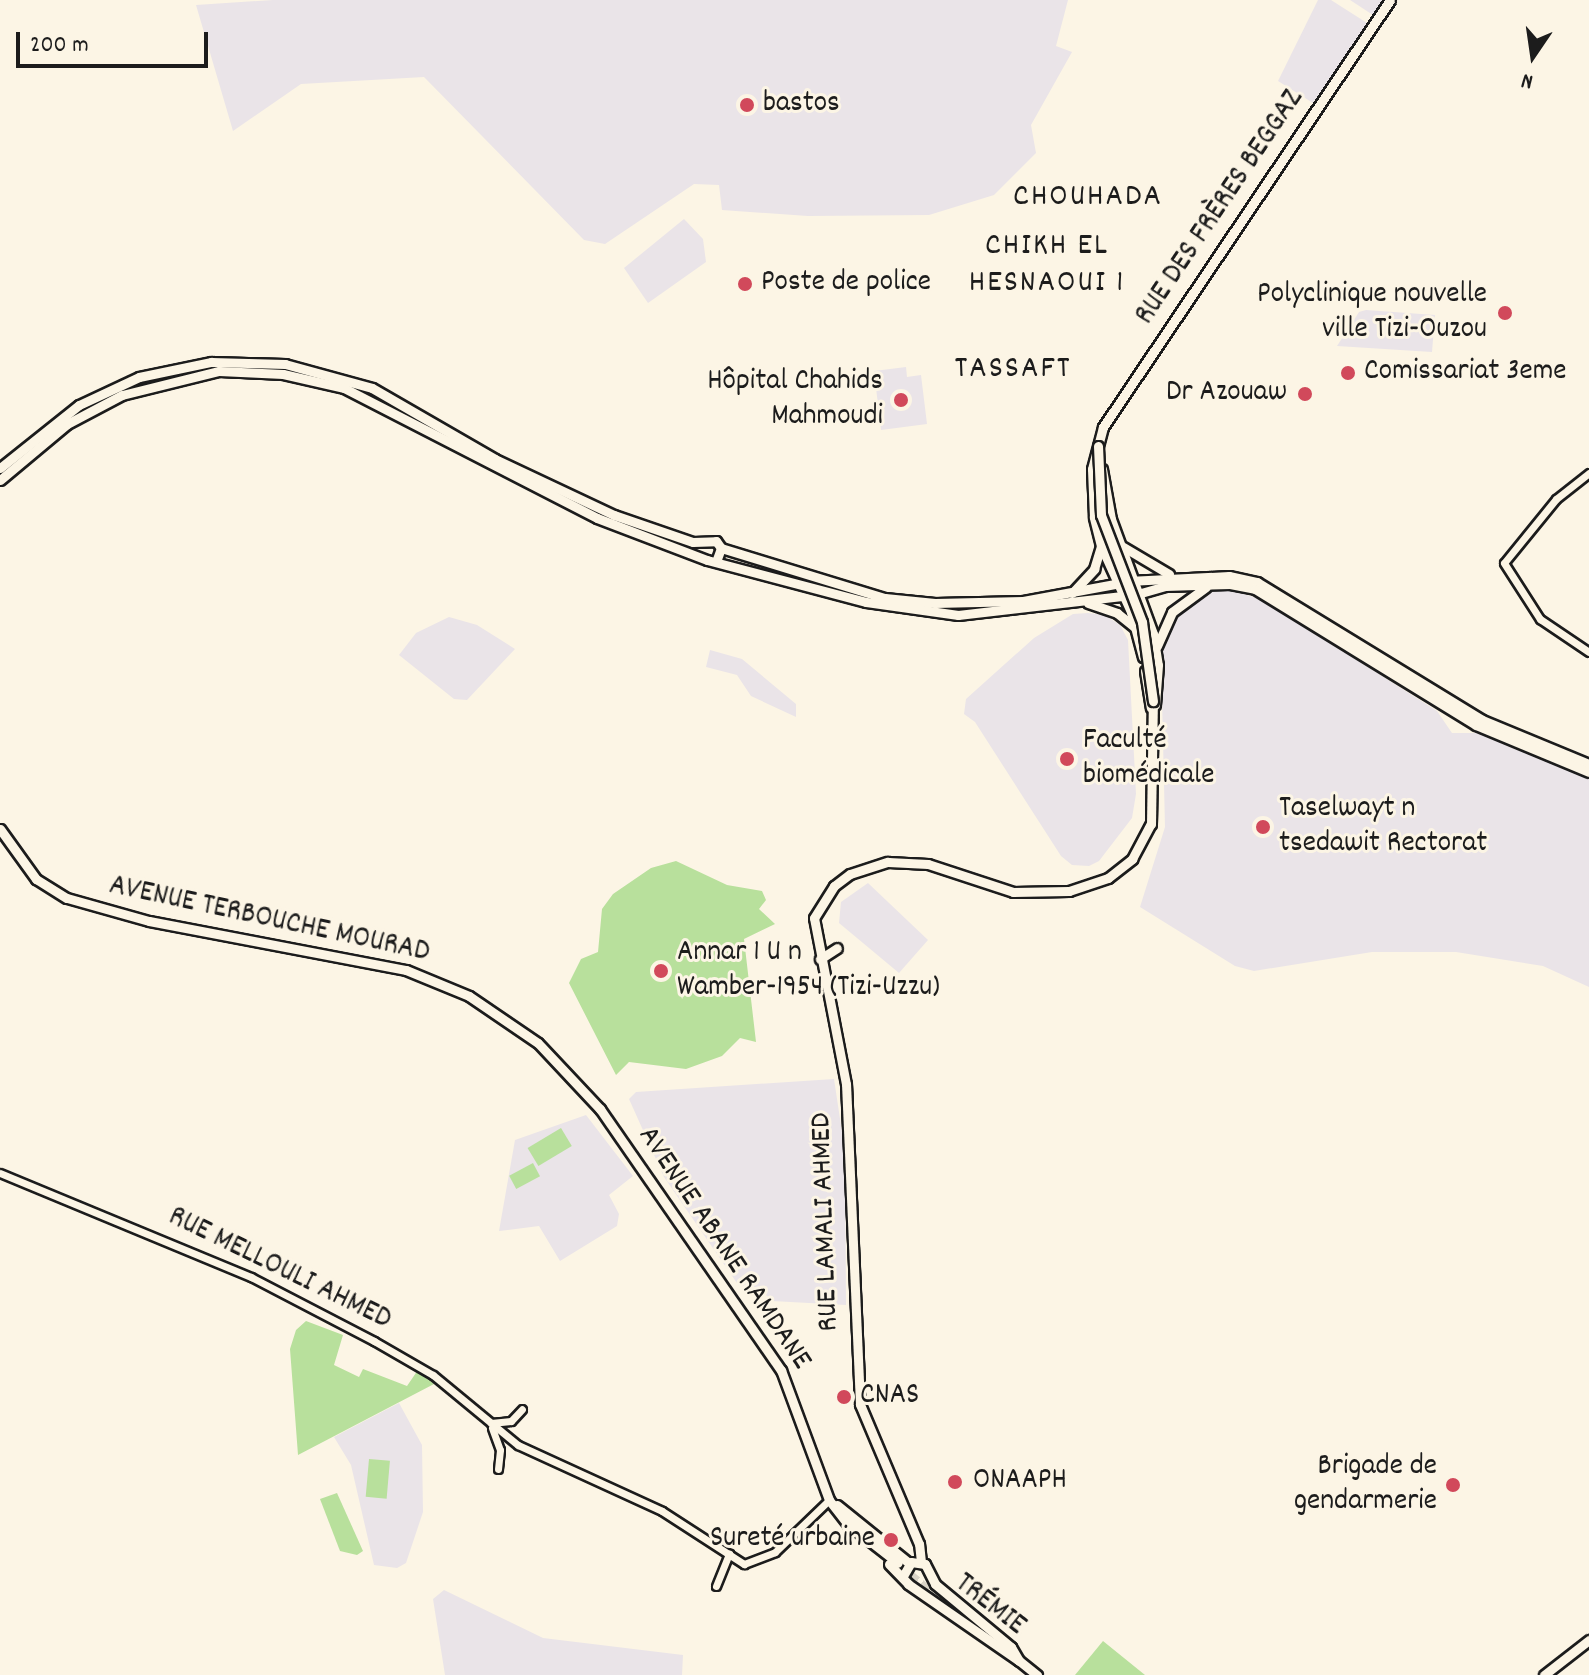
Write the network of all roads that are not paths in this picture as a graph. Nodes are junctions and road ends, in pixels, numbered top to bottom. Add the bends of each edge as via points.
1 (1390, 0) edge
2 (369, 395) junction
3 (1098, 446) junction
4 (0, 468) edge
5 (1589, 473) edge
6 (0, 480) edge
7 (704, 543) junction
8 (1118, 544) junction
9 (1101, 546) junction
10 (721, 548) junction
11 (702, 555) junction
12 (717, 559) junction
13 (1184, 577) junction
14 (1214, 584) junction
15 (1128, 588) junction
16 (1070, 594) junction
17 (1081, 603) junction
18 (1138, 630) junction
19 (1156, 650) junction
20 (1589, 652) edge
21 (1153, 706) junction
22 (1589, 764) edge
23 (1589, 772) edge
24 (0, 829) edge
25 (837, 948) dead end
26 (820, 959) junction
27 (542, 1046) joint
28 (0, 1173) edge
29 (522, 1409) dead end
30 (489, 1423) junction
31 (498, 1469) dead end
32 (829, 1500) junction
33 (907, 1518) junction
34 (930, 1533) dead end
35 (915, 1534) junction
36 (729, 1553) junction
37 (914, 1562) junction
38 (898, 1563) tunnel mouth
39 (930, 1574) junction
40 (903, 1576) junction
41 (716, 1586) dead end
42 (918, 1587) junction
43 (929, 1590) tunnel mouth
44 (1589, 1640) edge
45 (1019, 1661) junction
46 (1037, 1675) edge
47 (1544, 1675) edge

1 - 3 main road, RUE DES FRÈRES BEGGAZ via 1120,398
2 - 4 main road via 285,364 179,367 125,383 79,405
2 - 6 main road via 283,374 184,376 88,412
2 - 7 main road via 565,494
2 - 11 main road via 563,504
3 - 8 main road
3 - 9 main road via 1092,480
3 - 21 main road, bridge via 1101,515 1142,622
5 - 20 street via 1556,499 1504,563 1548,628
7 - 10 main road via 713,540
7 - 11 main road
8 - 13 main road via 1143,563
8 - 15 main road
9 - 15 main road
9 - 16 main road via 1094,569
10 - 12 main road
10 - 16 main road via 910,601 970,604
11 - 12 main road
12 - 17 main road via 914,612 958,615
13 - 15 main road
13 - 22 main road via 1257,582 1482,720
14 - 15 main road
14 - 19 main road via 1178,604
14 - 23 main road via 1241,585 1269,596 1476,725
15 - 16 main road
15 - 17 main road
15 - 18 main road
15 - 19 main road
17 - 18 main road via 1117,613
18 - 21 main road
19 - 21 main road
21 - 26 main road, RUE LAMALI AHMED via 1155,797 1147,836 1125,866 1087,888 1050,893 994,890 928,864 888,862 850,874 834,886 814,918
24 - 27 main road, AVENUE TERBOUCHE MOURAD via 36,879 67,898 149,921 406,970 469,996
25 - 26 main road
26 - 33 main road, RUE LAMALI AHMED via 846,1084 860,1404
27 - 32 main road, AVENUE ABANE RAMDANE via 600,1109 781,1370
28 - 30 street, RUE MELLOULI AHMED via 251,1277 433,1375
29 - 30 street via 507,1423
30 - 31 street via 500,1450
30 - 36 street, RUE MELLOULI AHMED via 518,1445 662,1511
32 - 36 street, RUE MELLOULI AHMED via 775,1552 744,1564
32 - 37 main road
32 - 38 main road, AVENUE ABANE RAMDANE via 848,1524
32 - 40 main road, AVENUE ABANE RAMDANE via 837,1520
33 - 35 main road, RUE LAMALI AHMED
33 - 37 main road, RUE LAMALI AHMED
34 - 35 main road via 924,1538
35 - 37 main road, RUE LAMALI AHMED
36 - 41 street
37 - 39 main road
37 - 40 main road
39 - 42 main road
39 - 45 main road
40 - 42 main road, AVENUE ABANE RAMDANE
42 - 45 main road
43 - 45 main road, TRÉMIE
44 - 47 main road
45 - 46 main road

